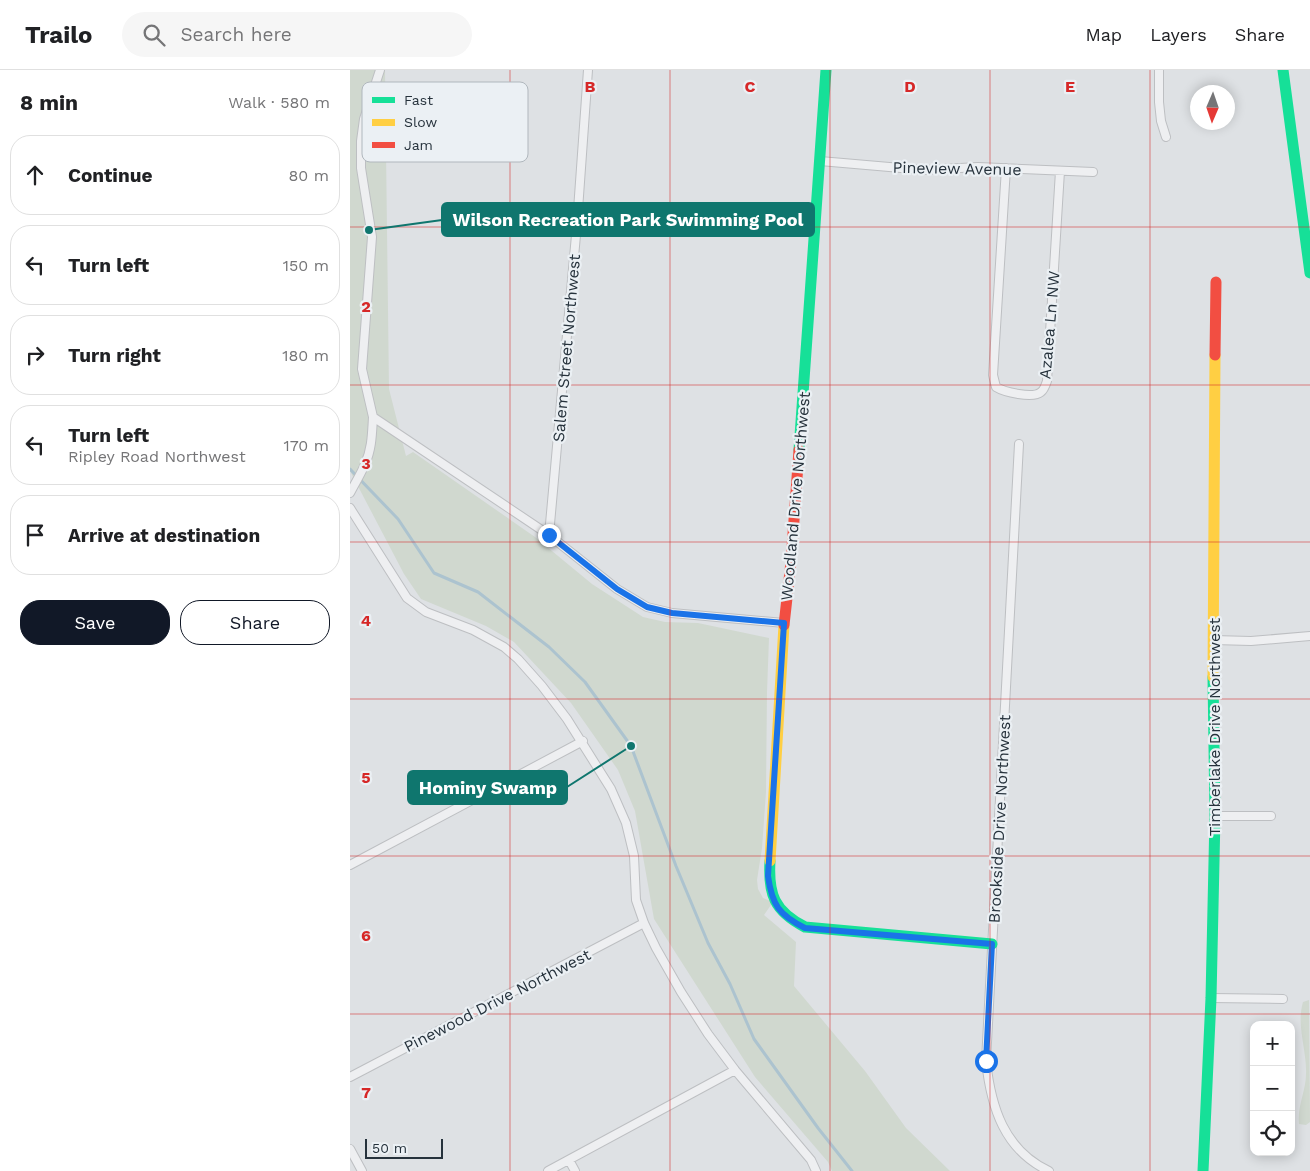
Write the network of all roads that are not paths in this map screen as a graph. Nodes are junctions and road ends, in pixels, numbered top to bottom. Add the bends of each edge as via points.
1 (380, 70) edge
2 (588, 70) edge
3 (826, 70) edge
4 (1159, 70) edge
5 (1283, 70) edge
6 (376, 82) edge
7 (362, 130) edge
8 (1166, 137) dead end
9 (820, 161) junction
10 (1006, 168) junction
11 (1060, 171) junction
12 (1093, 172) dead end
13 (1308, 237) edge
14 (1310, 273) edge
15 (1216, 282) dead end
16 (373, 417) junction
17 (1019, 444) dead end
18 (350, 493) edge
19 (350, 508) edge
20 (549, 535) junction
21 (784, 623) junction
22 (1310, 636) edge
23 (1213, 640) junction
24 (583, 741) junction
25 (1215, 816) junction
26 (1271, 816) dead end
27 (350, 864) edge
28 (644, 923) junction
29 (992, 944) junction
30 (1211, 998) junction
31 (1283, 1000) dead end
32 (735, 1070) junction
33 (350, 1077) edge
34 (350, 1149) edge
35 (569, 1160) junction
36 (362, 1171) edge
37 (548, 1171) edge
38 (575, 1171) edge
39 (816, 1171) edge
40 (1049, 1171) edge
41 (1203, 1171) edge

1 - 6 street
2 - 20 street, Salem Street Northwest
3 - 9 street, Woodland Drive Northwest
4 - 8 street via 1159,102
5 - 13 street
7 - 16 street via 361,168 372,237 362,369
9 - 10 street, Pineview Avenue via 924,170
9 - 21 street, Woodland Drive Northwest
10 - 11 street, Pineview Avenue
10 - 11 street, Azalea Ln NW via 993,375 996,387 1004,392 1035,395 1042,392 1047,381
11 - 12 street, Pineview Avenue
13 - 14 street
15 - 23 street, Timberlake Drive Northwest
16 - 18 street via 372,444
16 - 20 street
17 - 29 street, Brookside Drive Northwest
19 - 24 street via 407,598 426,612 473,630 504,647 542,686
20 - 21 street via 617,589 647,607 672,613
21 - 29 street, Woodland Drive Northwest via 768,876 773,902 786,916 805,928
22 - 23 street via 1275,640
23 - 25 street, Timberlake Drive Northwest
24 - 27 street
24 - 28 street via 611,789 626,823 634,856 636,900
25 - 26 street
25 - 30 street, Timberlake Drive Northwest
28 - 32 street via 681,992
28 - 33 street, Pinewood Drive Northwest
29 - 40 street, Brookside Drive Northwest via 986,1061 989,1088 1005,1131 1019,1149
30 - 31 street
30 - 41 street, Timberlake Drive Northwest
32 - 35 street
32 - 39 street via 811,1160
34 - 36 street
35 - 37 street
35 - 38 street

